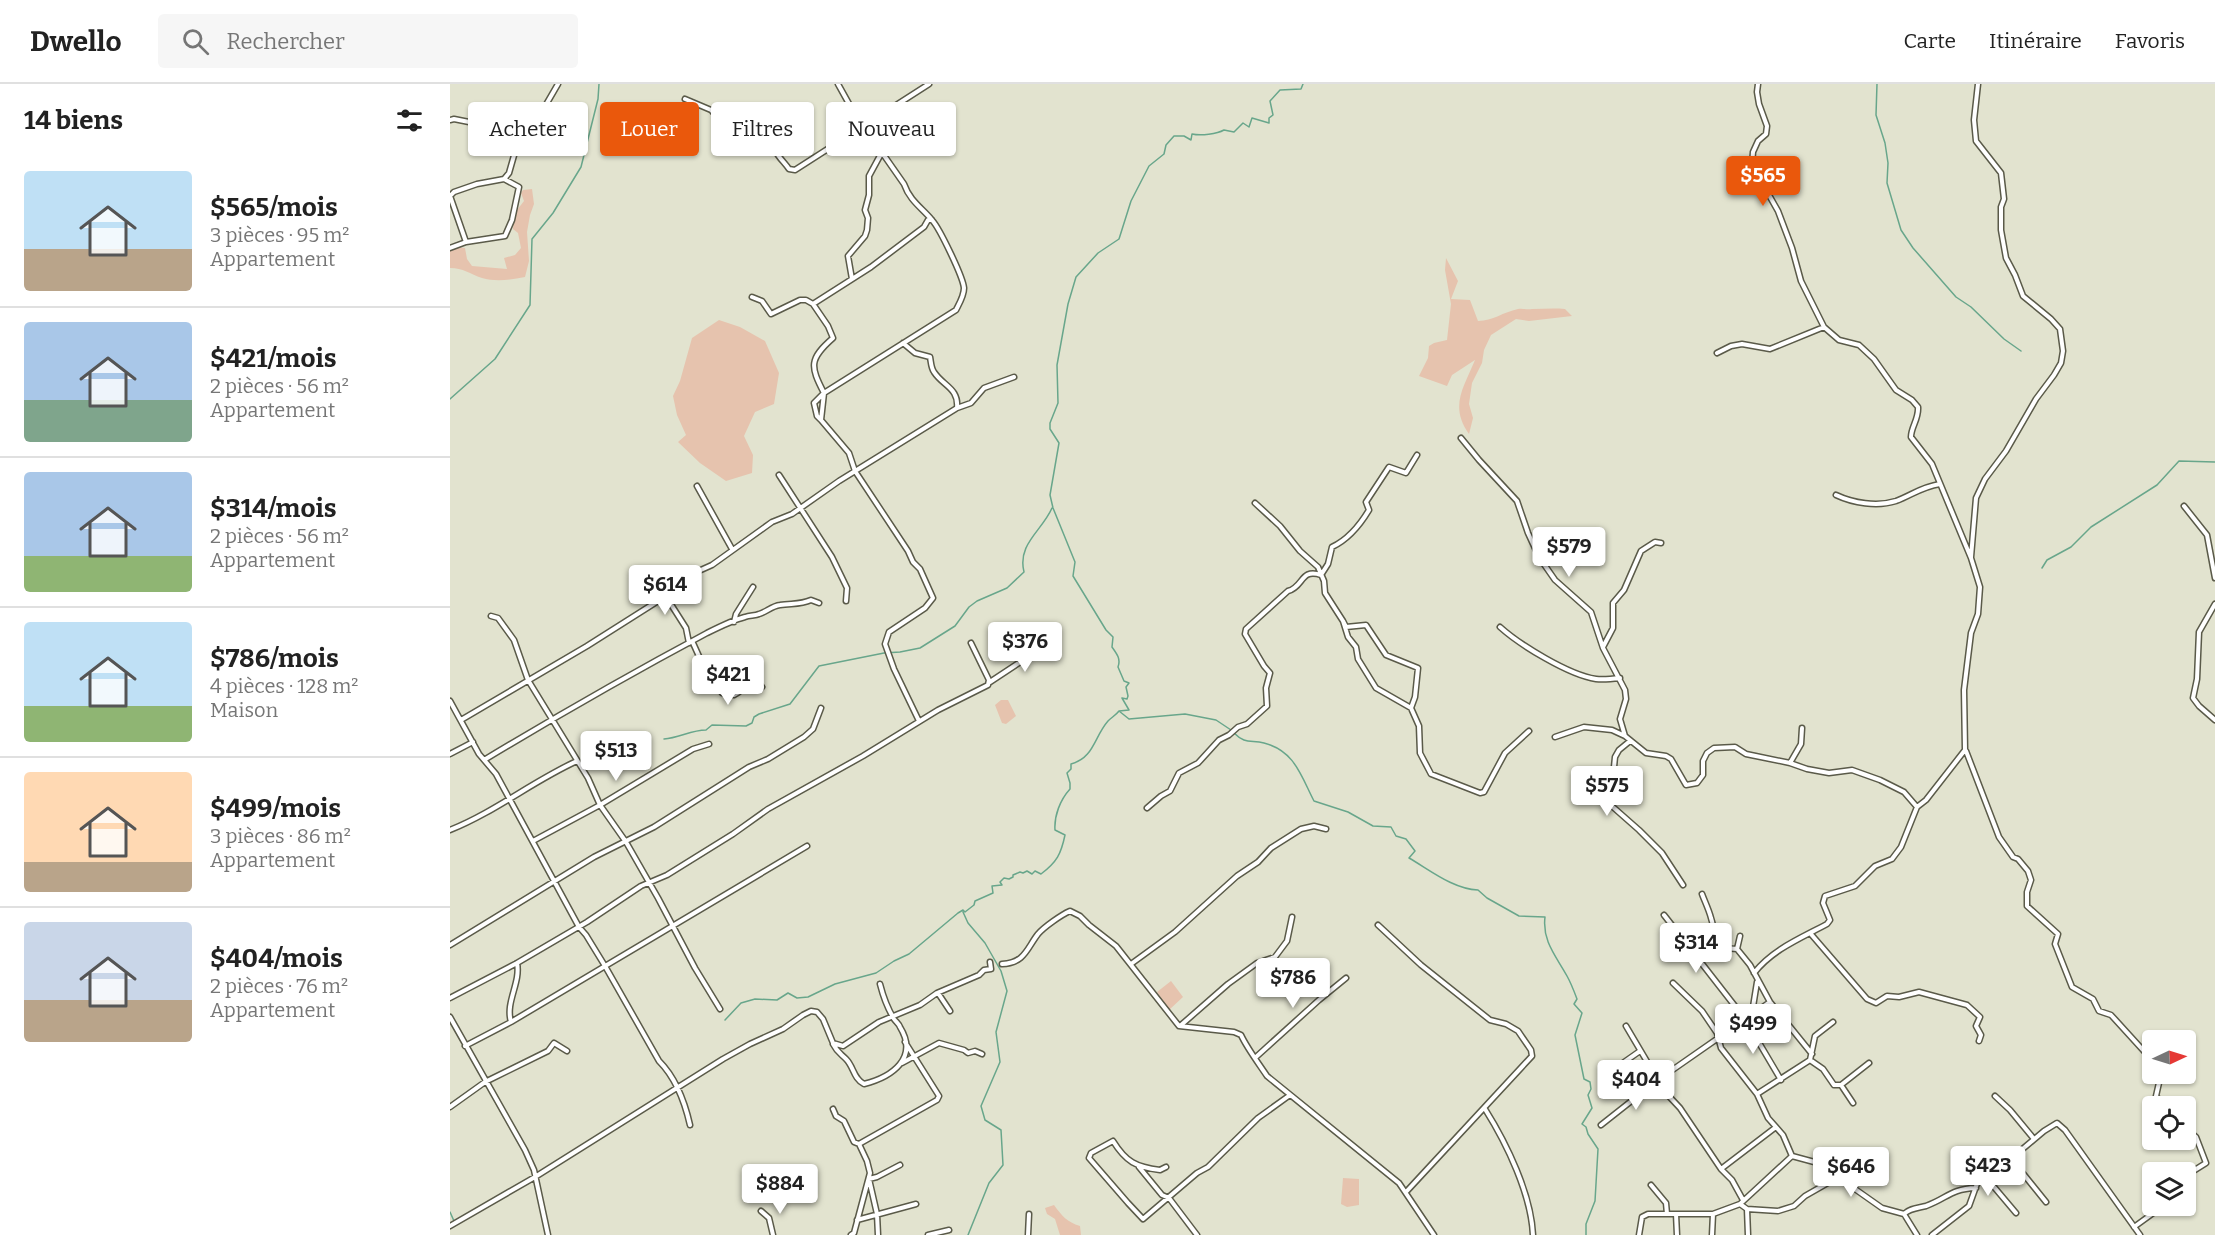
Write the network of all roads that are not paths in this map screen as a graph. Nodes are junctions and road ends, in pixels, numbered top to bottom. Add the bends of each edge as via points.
1 (558, 84) edge
2 (838, 84) edge
3 (929, 84) edge
4 (1758, 84) edge
5 (1978, 84) edge
6 (685, 99) dead end
7 (848, 102) edge
8 (902, 102) edge
9 (450, 120) edge
10 (468, 122) edge
11 (826, 151) edge
12 (880, 156) edge
13 (885, 156) edge
14 (504, 179) junction
15 (450, 196) edge
16 (932, 220) junction
17 (466, 242) junction
18 (450, 248) edge
19 (852, 279) junction
20 (752, 297) dead end
21 (813, 304) junction
22 (1824, 327) junction
23 (903, 343) junction
24 (1717, 353) dead end
25 (1014, 377) dead end
26 (824, 393) junction
27 (957, 408) junction
28 (820, 420) junction
29 (1461, 438) dead end
30 (1417, 455) dead end
31 (855, 471) junction
32 (778, 475) dead end
33 (1940, 484) junction
34 (697, 486) dead end
35 (1836, 495) dead end
36 (1256, 503) dead end
37 (2184, 506) dead end
38 (799, 509) junction
39 (1662, 543) dead end
40 (732, 549) junction
41 (1971, 558) junction
42 (1321, 575) junction
43 (2215, 578) edge
44 (753, 587) dead end
45 (667, 588) junction
46 (846, 601) dead end
47 (819, 603) dead end
48 (2215, 604) edge
49 (492, 616) dead end
50 (1343, 621) junction
51 (734, 622) junction
52 (1500, 627) dead end
53 (691, 643) junction
54 (1049, 643) dead end
55 (971, 644) dead end
56 (1603, 648) junction
57 (710, 678) junction
58 (1620, 678) junction
59 (528, 680) junction
60 (727, 680) junction
61 (989, 682) junction
62 (762, 687) dead end
63 (450, 701) edge
64 (820, 708) dead end
65 (1411, 708) junction
66 (461, 720) junction
67 (551, 720) junction
68 (2215, 720) edge
69 (919, 721) junction
70 (1802, 728) dead end
71 (1529, 731) dead end
72 (1625, 736) junction
73 (1555, 738) dead end
74 (1630, 741) junction
75 (473, 742) junction
76 (709, 744) dead end
77 (1965, 750) junction
78 (450, 754) edge
79 (484, 760) junction
80 (577, 761) junction
81 (1790, 762) junction
82 (510, 800) junction
83 (600, 805) junction
84 (1917, 807) junction
85 (1147, 808) dead end
86 (1326, 829) dead end
87 (450, 830) edge
88 (532, 841) junction
89 (626, 842) junction
90 (807, 846) dead end
91 (554, 881) junction
92 (648, 884) junction
93 (1683, 885) dead end
94 (1702, 894) dead end
95 (1664, 915) dead end
96 (1292, 917) dead end
97 (673, 924) junction
98 (1378, 925) dead end
99 (579, 927) junction
100 (1810, 933) junction
101 (1740, 936) dead end
102 (450, 945) edge
103 (1737, 949) junction
104 (990, 962) dead end
105 (517, 963) junction
106 (1002, 964) dead end
107 (1131, 964) junction
108 (605, 966) junction
109 (1754, 973) junction
110 (1346, 978) dead end
111 (1758, 981) junction
112 (1673, 983) dead end
113 (880, 984) dead end
114 (938, 993) junction
115 (450, 998) edge
116 (1770, 1002) junction
117 (720, 1009) dead end
118 (950, 1011) dead end
119 (1752, 1014) junction
120 (893, 1016) junction
121 (450, 1017) edge
122 (1744, 1019) junction
123 (511, 1022) junction
124 (1833, 1022) dead end
125 (1179, 1026) junction
126 (1626, 1026) dead end
127 (1718, 1038) junction
128 (904, 1040) junction
129 (1979, 1041) dead end
130 (833, 1043) junction
131 (465, 1046) junction
132 (2142, 1049) edge
133 (567, 1051) dead end
134 (1640, 1051) junction
135 (982, 1054) dead end
136 (1812, 1054) junction
137 (1256, 1057) junction
138 (915, 1058) junction
139 (1810, 1060) junction
140 (902, 1063) junction
141 (1869, 1063) dead end
142 (1610, 1072) dead end
143 (1659, 1080) junction
144 (1781, 1080) junction
145 (485, 1082) junction
146 (1841, 1084) junction
147 (677, 1087) junction
148 (1757, 1094) junction
149 (1290, 1095) junction
150 (1995, 1096) dead end
151 (1853, 1103) dead end
152 (450, 1107) edge
153 (833, 1109) dead end
154 (1485, 1109) junction
155 (690, 1125) dead end
156 (1600, 1125) dead end
157 (1776, 1127) junction
158 (2196, 1137) edge
159 (2034, 1139) junction
160 (859, 1144) junction
161 (1792, 1156) junction
162 (2013, 1157) junction
163 (900, 1165) dead end
164 (1139, 1166) junction
165 (1982, 1166) dead end
166 (1166, 1167) dead end
167 (1721, 1169) junction
168 (2196, 1169) edge
169 (1988, 1175) junction
170 (1839, 1176) junction
171 (536, 1177) junction
172 (869, 1179) junction
173 (1651, 1185) dead end
174 (1976, 1188) junction
175 (1406, 1192) junction
176 (1169, 1198) junction
177 (1741, 1202) junction
178 (2046, 1202) dead end
179 (916, 1204) dead end
180 (1746, 1209) junction
181 (761, 1211) dead end
182 (2016, 1213) dead end
183 (877, 1214) junction
184 (1029, 1214) dead end
185 (1667, 1214) junction
186 (1676, 1214) junction
187 (1713, 1214) junction
188 (1904, 1214) junction
189 (2149, 1216) edge
190 (857, 1221) junction
191 (450, 1226) edge
192 (2134, 1227) junction
193 (949, 1230) dead end
194 (548, 1235) edge
195 (774, 1235) edge
196 (851, 1235) edge
197 (878, 1235) edge
198 (928, 1235) edge
199 (1028, 1235) edge
200 (1197, 1235) edge
201 (1434, 1235) edge
202 (1533, 1235) edge
203 (1640, 1235) edge
204 (1677, 1235) edge
205 (1712, 1235) edge
206 (1748, 1235) edge
207 (1917, 1235) edge
208 (1932, 1235) edge
209 (2140, 1235) edge

1 - 14 street via 515,152
2 - 7 street
3 - 8 street
4 - 22 street via 1756,92 1767,126 1753,152 1752,165 1778,212 1801,281
5 - 41 street via 1976,141 2001,173 2001,230 2006,258 2023,296 2060,329 2063,351 2054,375 1976,498
6 - 11 street via 711,110 726,122 756,112 763,117 775,151 789,169 795,170
9 - 10 street
12 - 19 street via 869,176 865,236 848,256
13 - 16 street via 907,193
14 - 15 street via 477,184
14 - 17 street via 519,187 505,236
15 - 17 street
16 - 19 street
16 - 23 street via 964,288 962,298 956,310
17 - 18 street
19 - 21 street
20 - 21 street via 762,301 771,314 800,300
21 - 26 street via 833,338 813,362 813,373
22 - 24 street via 1770,350 1742,344
22 - 33 street via 1839,339 1859,345 1896,390 1918,407 1911,437 1932,464
23 - 26 street
23 - 27 street via 915,353 930,357 933,371 954,390
25 - 27 street via 984,388 971,403
26 - 28 street
26 - 28 street via 814,403
27 - 31 street
28 - 31 street via 849,453
29 - 56 street via 1517,501 1539,557 1555,580 1592,612
30 - 42 street via 1406,474 1389,467 1366,502 1369,510 1361,523 1332,547
31 - 38 street
31 - 69 street via 920,570 933,598 926,608 889,632 885,644
32 - 38 street
33 - 35 street via 1885,503 1850,502
33 - 41 street
34 - 40 street
36 - 42 street via 1312,560
37 - 43 street via 2207,535
38 - 40 street
38 - 46 street via 807,516 848,588
39 - 56 street via 1655,542 1641,551 1624,590 1613,603 1613,628
40 - 45 street via 712,565
41 - 77 street via 1980,587 1964,690
42 - 50 street via 1325,593
42 - 85 street via 1306,575 1294,590 1288,591 1246,629 1245,634 1270,673 1267,706 1247,724 1219,740 1198,763 1179,773 1170,791
44 - 51 street
45 - 53 street via 665,595
45 - 59 street via 658,601
47 - 51 street via 811,600 778,605
48 - 68 street via 2199,632 2193,698
49 - 59 street via 498,618 514,640
50 - 65 street via 1358,659 1376,688
50 - 65 street via 1347,627 1366,625 1386,655 1418,668
51 - 53 street
52 - 58 street via 1533,651 1577,674 1597,679
53 - 57 street
53 - 67 street via 646,664
54 - 61 street
55 - 61 street
56 - 58 street
57 - 60 street
57 - 60 street via 725,695 740,692
58 - 72 street via 1626,699 1620,719
59 - 66 street
59 - 67 street
60 - 62 street via 756,680
61 - 69 street
63 - 66 street
64 - 89 street via 813,729 804,737
65 - 71 street via 1419,726 1420,753 1431,774 1480,793 1505,753
66 - 75 street
67 - 79 street
67 - 80 street
69 - 92 street
70 - 81 street via 1801,744
72 - 73 street via 1612,730 1584,727
72 - 74 street
74 - 81 street via 1646,753 1671,759 1686,785 1697,783 1703,775 1703,761 1714,747 1735,747 1746,754
74 - 93 street via 1615,757 1615,771 1606,787 1605,800 1662,853
75 - 78 street
75 - 79 street
76 - 83 street via 672,760
77 - 84 street
77 - 132 street via 1999,837 2028,871 2031,880 2027,906 2058,934 2055,944 2072,987 2093,999 2100,1011 2111,1015
79 - 82 street
80 - 82 street via 552,772
80 - 83 street
81 - 84 street via 1829,773 1852,770 1904,792
82 - 87 street
82 - 88 street
83 - 88 street
83 - 89 street
84 - 100 street via 1892,859 1875,866 1855,886 1825,896 1823,903 1830,920
86 - 107 street via 1301,829 1271,848 1175,932
88 - 91 street
89 - 91 street
89 - 92 street
90 - 97 street
91 - 99 street
91 - 102 street
92 - 97 street
92 - 99 street
94 - 103 street via 1720,944
95 - 122 street
96 - 125 street via 1287,941 1275,957 1257,963
97 - 108 street
97 - 117 street
98 - 154 street via 1490,1020 1518,1031 1531,1050 1532,1056
99 - 105 street
99 - 108 street
100 - 109 street via 1792,940
100 - 129 street via 1867,999 1876,1003 1887,996 1919,992 1967,1005 1980,1017 1976,1026 1981,1035
101 - 103 street
103 - 109 street
104 - 114 street via 991,969
105 - 115 street
105 - 123 street via 519,972 508,1014
106 - 107 street via 1023,957 1039,932 1070,911 1116,946
107 - 125 street
108 - 123 street
108 - 147 street
109 - 111 street
110 - 137 street
111 - 116 street
111 - 119 street
112 - 127 street via 1697,1005
113 - 120 street
114 - 118 street
114 - 120 street
116 - 119 street
116 - 136 street
119 - 122 street
120 - 128 street
120 - 130 street via 843,1046
121 - 131 street
122 - 127 street
122 - 144 street
123 - 131 street
124 - 136 street via 1815,1036
125 - 137 street via 1242,1035
126 - 134 street
127 - 143 street
127 - 148 street via 1721,1048
128 - 138 street
128 - 140 street via 906,1053
130 - 140 street via 864,1084 886,1076
130 - 147 street via 823,1019 811,1011
131 - 145 street
133 - 145 street via 554,1043 548,1051
134 - 142 street
134 - 143 street
135 - 138 street via 939,1043
136 - 139 street
137 - 149 street via 1267,1076
138 - 140 street
138 - 160 street via 939,1096 937,1100
139 - 144 street
139 - 146 street via 1823,1069 1834,1085
141 - 146 street
143 - 156 street
143 - 167 street
144 - 148 street
145 - 152 street
145 - 171 street via 525,1150
146 - 151 street
147 - 155 street
147 - 171 street
148 - 157 street
149 - 175 street via 1382,1168
149 - 176 street via 1258,1118 1208,1167
150 - 159 street
153 - 160 street
154 - 175 street
154 - 202 street via 1516,1170
157 - 161 street
157 - 167 street
158 - 168 street via 2206,1163
159 - 162 street
159 - 192 street via 2057,1124 2065,1130
160 - 172 street via 867,1161
161 - 170 street via 1818,1162
161 - 177 street
162 - 169 street
162 - 178 street
163 - 172 street
164 - 166 street via 1160,1170
164 - 176 street via 1162,1195
164 - 176 street via 1126,1158 1113,1141 1089,1158 1143,1219
165 - 169 street
167 - 177 street via 1732,1180
169 - 174 street via 1978,1181
169 - 182 street
170 - 180 street via 1794,1206 1778,1211
170 - 188 street via 1882,1208
171 - 191 street
171 - 194 street
172 - 183 street
172 - 190 street
173 - 185 street via 1666,1203
174 - 188 street via 1951,1192
174 - 208 street via 1969,1206
175 - 201 street
176 - 200 street
177 - 180 street
177 - 187 street
179 - 183 street
180 - 206 street
181 - 195 street via 769,1218
183 - 190 street
183 - 197 street
184 - 199 street
185 - 186 street
185 - 203 street via 1642,1217
186 - 187 street
186 - 204 street
187 - 205 street
188 - 207 street
189 - 192 street
190 - 196 street
192 - 209 street
193 - 198 street

